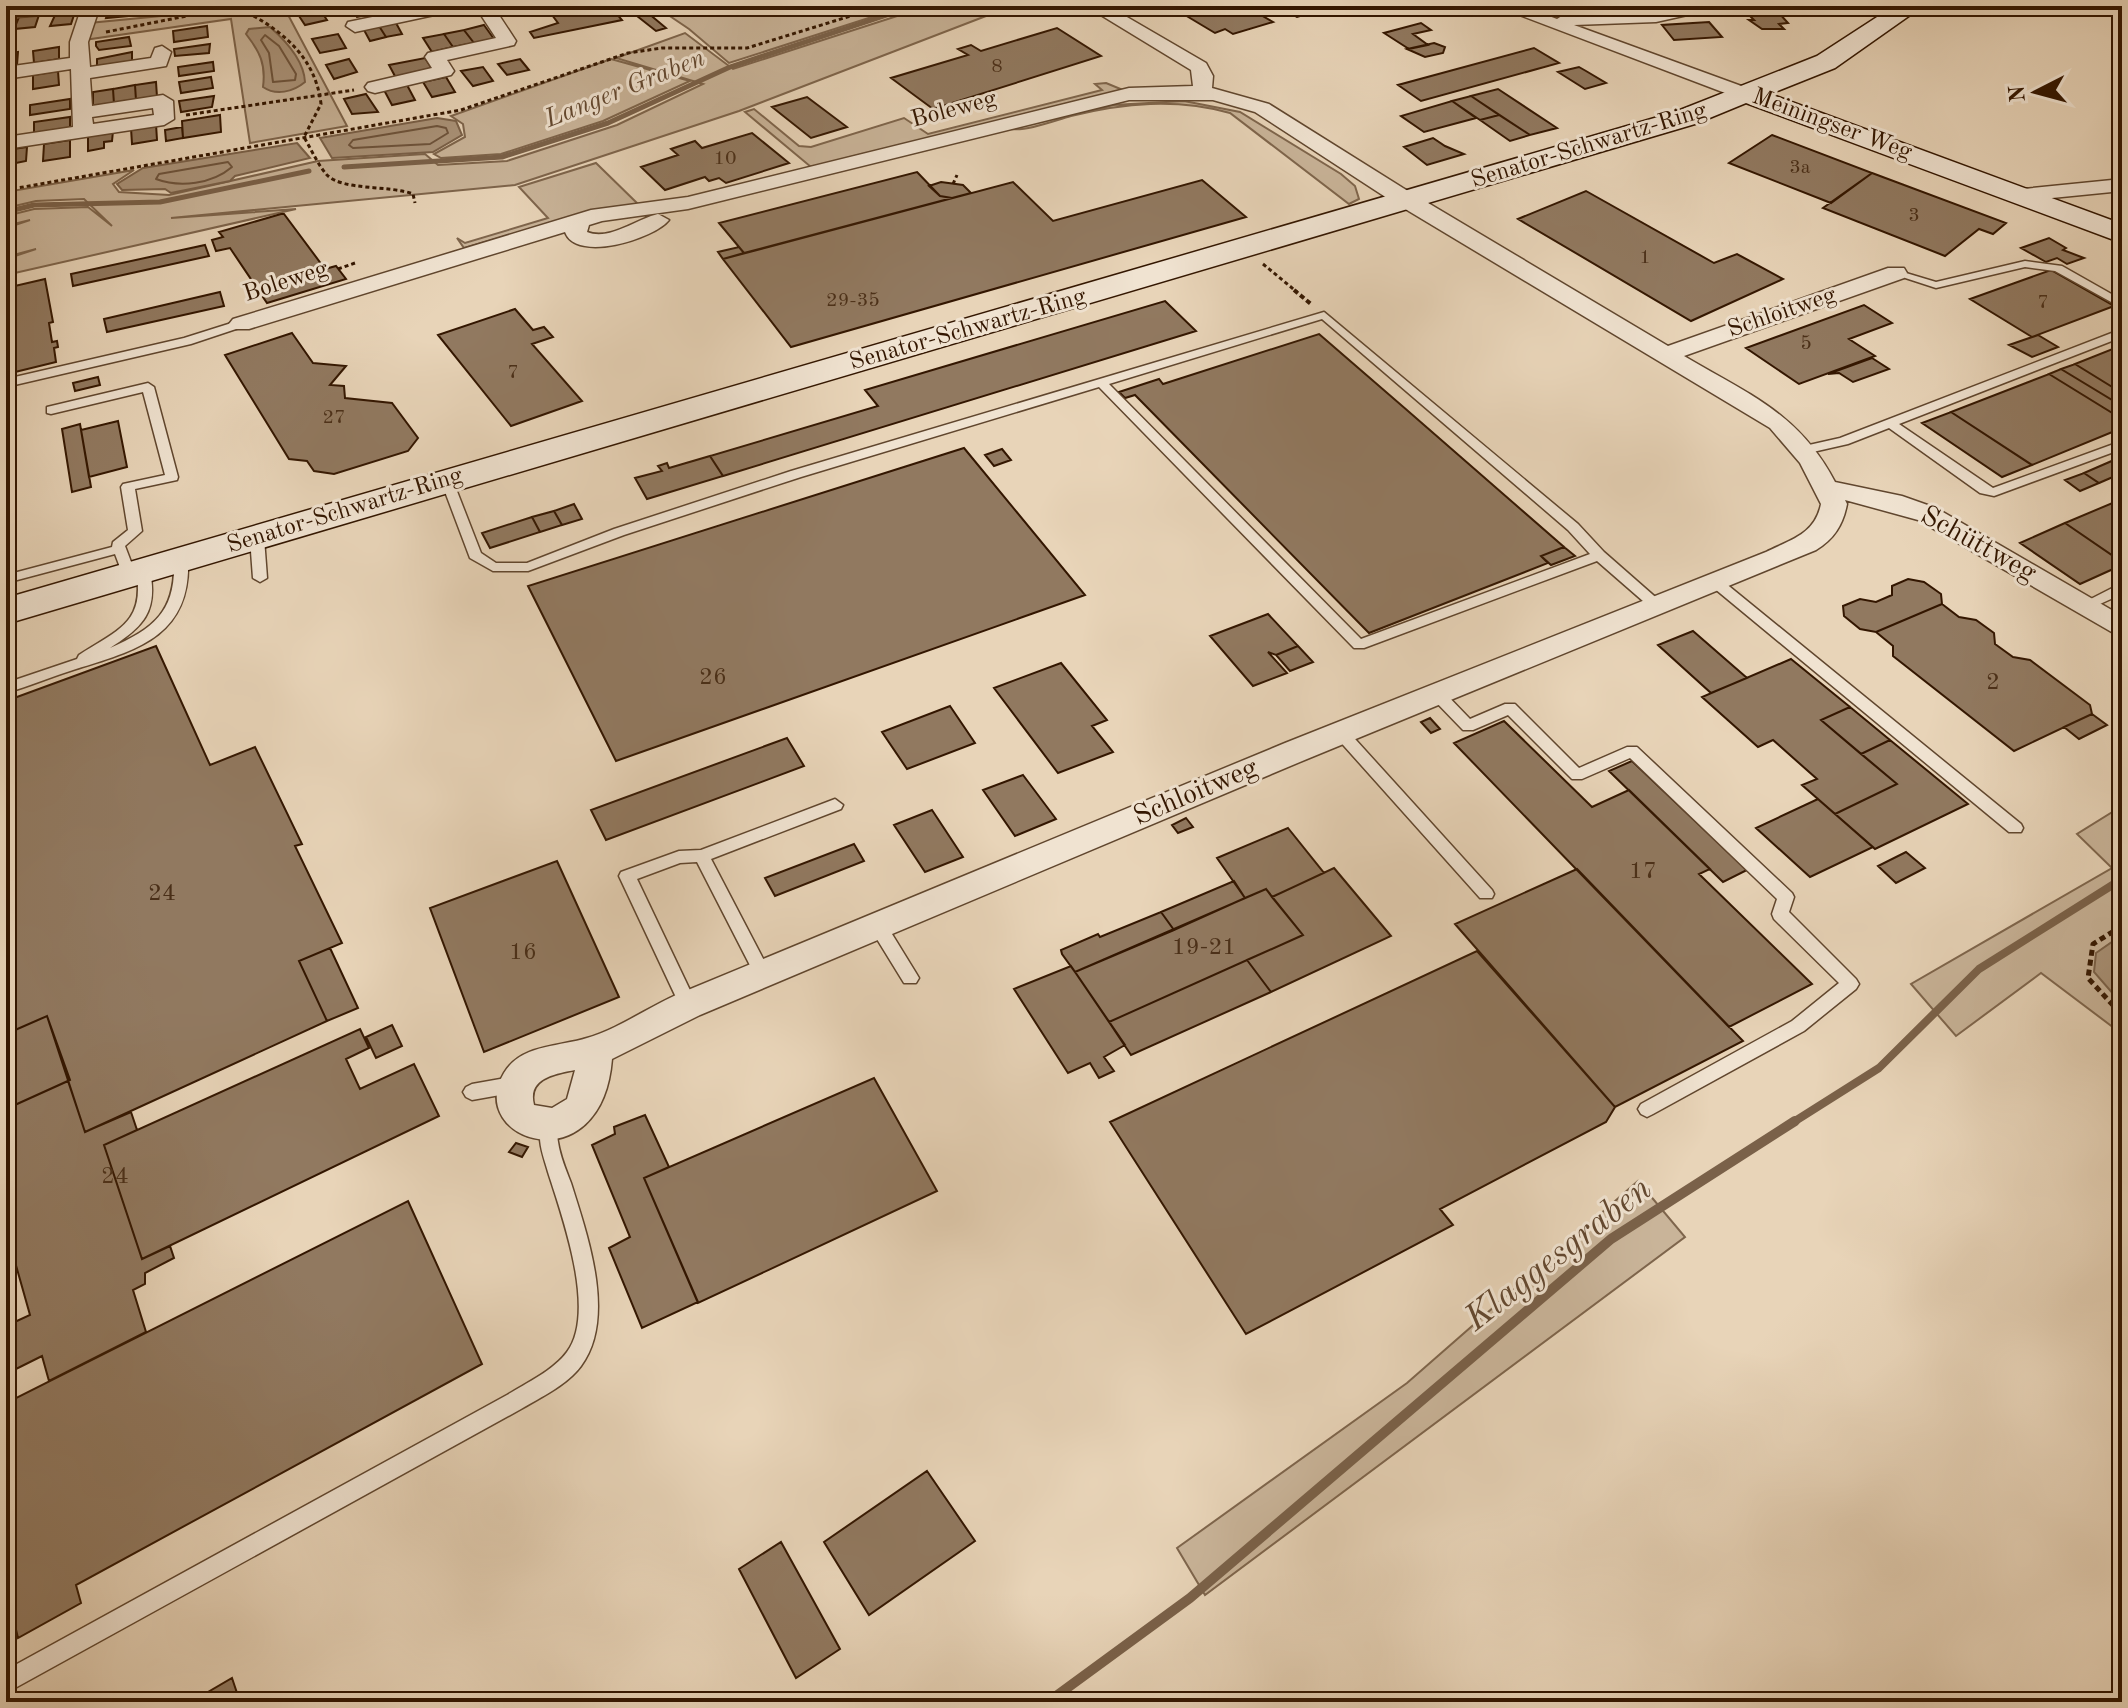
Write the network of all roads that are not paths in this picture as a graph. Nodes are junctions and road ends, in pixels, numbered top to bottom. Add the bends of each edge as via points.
1 (90, 6) edge
2 (453, 6) edge
3 (484, 6) edge
4 (1095, 6) edge
5 (1505, 6) edge
6 (1544, 6) edge
7 (1704, 6) edge
8 (1911, 6) edge
9 (6, 13) edge
10 (1560, 22) junction
11 (355, 26) dead end
12 (162, 60) dead end
13 (79, 68) junction
14 (6, 73) edge
15 (375, 87) road end
16 (1202, 92) junction
17 (1748, 95) junction
18 (164, 119) road end
19 (83, 122) junction
20 (6, 143) edge
21 (2122, 185) edge
22 (2023, 195) junction
23 (1410, 201) junction
24 (2122, 234) edge
25 (1896, 273) joint
26 (2122, 305) edge
27 (241, 324) joint
28 (2116, 336) edge
29 (2122, 346) edge
30 (1668, 354) junction
31 (1101, 382) junction
32 (6, 383) edge
33 (51, 410) dead end
34 (1890, 423) junction
35 (2122, 445) edge
36 (1804, 450) junction
37 (447, 481) junction
38 (1823, 487) junction
39 (257, 538) junction
40 (1599, 555) junction
41 (181, 560) junction
42 (130, 565) junction
43 (260, 578) dead end
44 (6, 579) edge
45 (1714, 581) junction
46 (2122, 588) edge
47 (1656, 605) junction
48 (2084, 606) junction
49 (6, 611) edge
50 (2122, 629) edge
51 (76, 664) junction
52 (6, 688) edge
53 (1437, 694) junction
54 (1341, 733) junction
55 (835, 805) dead end
56 (2015, 828) dead end
57 (702, 856) junction
58 (1486, 894) dead end
59 (878, 926) junction
60 (763, 974) junction
61 (910, 978) dead end
62 (688, 1005) junction
63 (595, 1051) junction
64 (517, 1084) junction
65 (472, 1092) dead end
66 (1647, 1109) dead end
67 (550, 1124) junction
68 (6, 1682) edge

1 - 9 street
1 - 13 street
2 - 11 street
3 - 15 street via 516,56
4 - 16 street via 1199,67
5 - 10 street, Meiningser Weg
6 - 10 street, Meiningser Weg
7 - 10 street via 1656,16
8 - 17 main road, Senator-Schwartz-Ring via 1826,62
10 - 17 street, Meiningser Weg
12 - 13 street
13 - 14 street
13 - 19 street
16 - 23 street, Boleweg via 1262,108
16 - 27 street, Boleweg via 1129,94 720,195 580,220
17 - 22 main road, Meiningser Weg
17 - 23 main road, Senator-Schwartz-Ring
18 - 19 street via 163,101
19 - 20 street
21 - 22 street, Meiningser Weg
22 - 24 main road, Meiningser Weg
23 - 30 street, Schloitweg
23 - 37 main road, Senator-Schwartz-Ring
25 - 26 lane via 1936,285 2025,264 2058,268
25 - 30 street, Schloitweg
27 - 32 lane, Boleweg
28 - 29 lane
28 - 34 lane
30 - 36 street, Schloitweg via 1779,423
31 - 37 lane via 796,474 528,567 493,567 475,555
31 - 40 lane via 1324,315
31 - 40 lane via 1359,645
33 - 42 lane via 148,387 172,477 128,487 135,531 118,545
34 - 35 lane via 1994,492
34 - 36 lane
36 - 38 street, Schloitweg
37 - 39 main road, Senator-Schwartz-Ring
38 - 45 street, Schloitweg via 1834,504 1827,530 1818,539
38 - 48 street, Schüttweg via 1927,514
39 - 41 main road, Senator-Schwartz-Ring
39 - 43 lane
40 - 47 lane
41 - 42 main road, Senator-Schwartz-Ring
41 - 51 lane via 180,593 171,616 159,628 103,658
42 - 44 lane
42 - 49 main road, Senator-Schwartz-Ring
42 - 51 lane via 150,593 146,607 126,630
45 - 47 street, Schloitweg
45 - 56 lane
46 - 48 lane
47 - 53 street, Schloitweg
48 - 50 street, Schüttweg
51 - 52 lane
53 - 54 street, Schloitweg
53 - 66 lane via 1468,726 1510,708 1577,775 1632,751 1786,897 1780,914 1850,984 1798,1026
54 - 58 lane
54 - 59 street, Schloitweg
55 - 57 lane
57 - 60 lane
57 - 62 lane via 679,857 627,876
59 - 60 street, Schloitweg
59 - 61 lane
60 - 62 street, Schloitweg
62 - 63 street, Schloitweg
63 - 64 street, Schloitweg via 552,1058 525,1073
63 - 67 street via 581,1109 569,1120
64 - 65 lane
64 - 67 street via 517,1111 526,1120
67 - 68 lane via 548,1140 588,1290 588,1333 576,1358 514,1402

